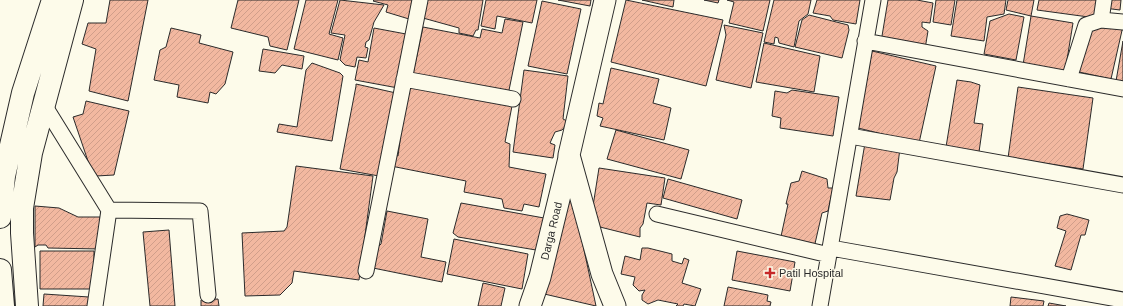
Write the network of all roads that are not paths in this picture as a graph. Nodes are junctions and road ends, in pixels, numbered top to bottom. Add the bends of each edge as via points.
1 (53, 0) edge
2 (72, 0) edge
3 (420, 0) edge
4 (605, 0) edge
5 (872, 0) edge
6 (1104, 0) edge
7 (1101, 20) junction
8 (1123, 22) edge
9 (865, 41) junction
10 (404, 79) junction
11 (1069, 79) junction
12 (1123, 89) edge
13 (513, 99) dead end
14 (44, 105) junction
15 (850, 136) junction
16 (569, 155) junction
17 (1123, 186) edge
18 (109, 210) junction
19 (657, 214) dead end
20 (0, 217) edge
21 (830, 252) junction
22 (0, 270) edge
23 (366, 271) dead end
24 (208, 295) dead end
25 (1123, 300) edge
26 (3, 306) edge
27 (27, 306) edge
28 (95, 306) edge
29 (530, 306) edge
30 (615, 306) edge
31 (820, 306) edge

1 - 20 main road via 23,93 4,176
2 - 14 main road
3 - 10 street
4 - 16 street, Darga Road
5 - 9 street
6 - 7 street
7 - 8 street
7 - 11 street via 1086,25
9 - 11 street
9 - 15 street
10 - 13 street
10 - 23 street
11 - 12 street
14 - 18 street
14 - 27 main road via 31,153 22,208
15 - 17 street
15 - 21 street
16 - 29 street, Darga Road via 540,278
16 - 30 street via 602,274
18 - 24 street via 200,211
18 - 28 street
19 - 21 street
21 - 25 street
21 - 31 street
22 - 26 main road

